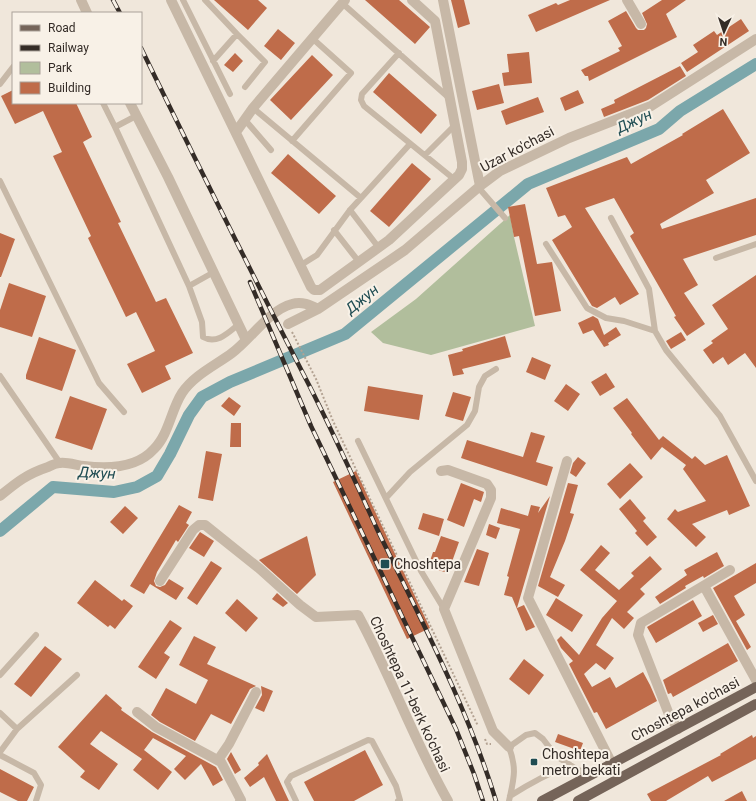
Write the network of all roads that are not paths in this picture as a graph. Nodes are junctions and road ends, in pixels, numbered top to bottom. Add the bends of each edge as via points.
1 (81, 0) edge
2 (171, 0) edge
3 (183, 0) edge
4 (205, 0) edge
5 (412, 0) edge
6 (443, 0) edge
7 (627, 0) edge
8 (343, 2) edge
9 (87, 12) edge
10 (640, 24) dead end
11 (237, 34) junction
12 (312, 38) junction
13 (756, 39) edge
14 (399, 53) junction
15 (214, 61) junction
16 (12, 69) edge
17 (0, 84) edge
18 (245, 87) dead end
19 (230, 94) dead end
20 (450, 98) junction
21 (104, 104) edge
22 (130, 104) edge
23 (253, 108) junction
24 (136, 116) junction
25 (245, 120) junction
26 (455, 125) junction
27 (115, 127) junction
28 (236, 132) junction
29 (292, 141) junction
30 (410, 144) junction
31 (271, 150) dead end
32 (425, 155) junction
33 (454, 179) junction
34 (0, 181) edge
35 (480, 189) junction
36 (361, 198) junction
37 (350, 210) junction
38 (505, 218) dead end
39 (611, 218) dead end
40 (334, 230) junction
41 (546, 244) dead end
42 (756, 244) edge
43 (379, 248) junction
44 (716, 258) dead end
45 (359, 262) junction
46 (301, 265) junction
47 (214, 272) junction
48 (189, 286) junction
49 (314, 290) junction
50 (316, 308) junction
51 (239, 324) junction
52 (288, 324) road end
53 (655, 331) junction
54 (246, 340) junction
55 (496, 369) dead end
56 (0, 376) edge
57 (124, 412) dead end
58 (358, 441) dead end
59 (567, 461) dead end
60 (60, 463) junction
61 (441, 471) dead end
62 (756, 480) edge
63 (0, 496) edge
64 (386, 498) junction
65 (730, 570) dead end
66 (160, 581) dead end
67 (704, 586) junction
68 (444, 609) junction
69 (36, 635) dead end
70 (0, 675) edge
71 (77, 675) dead end
72 (756, 680) edge
73 (756, 687) edge
74 (256, 692) dead end
75 (756, 704) edge
76 (137, 712) dead end
77 (0, 713) edge
78 (17, 729) junction
79 (678, 729) junction
80 (508, 747) junction
81 (0, 754) edge
82 (218, 760) junction
83 (612, 764) junction
84 (570, 766) junction
85 (594, 774) junction
86 (509, 799) edge
87 (36, 801) edge
88 (240, 801) edge
89 (296, 801) edge
90 (398, 801) edge
91 (448, 801) edge
92 (542, 801) edge
93 (578, 801) edge

1 - 9 street
2 - 28 street
3 - 15 lane
4 - 11 lane
5 - 20 street via 435,21
6 - 35 street
7 - 10 street
8 - 12 street
8 - 14 lane
11 - 15 lane
11 - 18 lane via 265,62
12 - 23 street
12 - 29 lane via 351,74
13 - 35 street, Uzar ko'chasi via 651,106 569,138 500,171
14 - 20 lane
14 - 30 lane via 362,94 361,100 364,106
15 - 19 lane
16 - 17 lane
20 - 26 street
21 - 27 lane
22 - 24 street
23 - 25 street
23 - 29 lane
24 - 27 lane
24 - 47 street
25 - 28 street
25 - 31 lane
26 - 32 lane
26 - 33 street via 462,169
27 - 48 lane
28 - 46 street
29 - 36 lane
30 - 32 lane
30 - 36 lane
32 - 33 lane
33 - 43 street
34 - 57 lane via 99,383
35 - 38 lane
35 - 50 street, Uzar ko'chasi via 405,250
36 - 37 lane
37 - 40 lane
37 - 43 lane
39 - 53 lane via 649,289
40 - 45 lane
40 - 46 lane via 317,255
41 - 53 lane via 587,308 606,318
42 - 44 lane
43 - 45 street
45 - 49 street via 320,290
46 - 49 street
47 - 48 lane
47 - 51 street
48 - 51 lane via 202,322 203,338 216,340
49 - 50 street
50 - 52 street, Uzar ko'chasi
50 - 54 street via 306,303 293,304 277,311
51 - 54 street
53 - 62 lane via 666,350 720,416
54 - 60 street via 182,393 162,438 147,456 139,461 113,467 98,468
55 - 64 lane via 485,376 479,387 475,411 467,426 410,472
56 - 60 lane
58 - 64 lane
59 - 83 street via 528,598
60 - 63 street via 32,472
61 - 68 street via 448,470 487,484 491,490 491,498
64 - 68 lane via 421,571
65 - 67 street
66 - 91 street, Choshtepa 11-berk ko'chasi via 193,530 199,525 204,525 316,617 358,616
67 - 72 street
67 - 79 street via 641,623 638,635 670,716
68 - 80 street via 493,731
69 - 70 lane
71 - 78 lane
73 - 79 main road, Choshtepa ko'chasi
74 - 82 street
75 - 93 main road, Choshtepa ko'chasi
76 - 82 street via 156,727
77 - 78 lane
78 - 81 lane
79 - 83 main road, Choshtepa ko'chasi
80 - 84 lane via 526,735 535,734 543,739 556,756
80 - 86 lane via 514,761 515,777
81 - 87 lane via 34,773 41,785
82 - 88 street
83 - 85 main road, Choshtepa ko'chasi
84 - 85 lane
84 - 86 lane via 536,781
85 - 92 main road, Choshtepa ko'chasi
89 - 90 lane via 286,782 291,776 368,740 372,741 396,786 400,800

